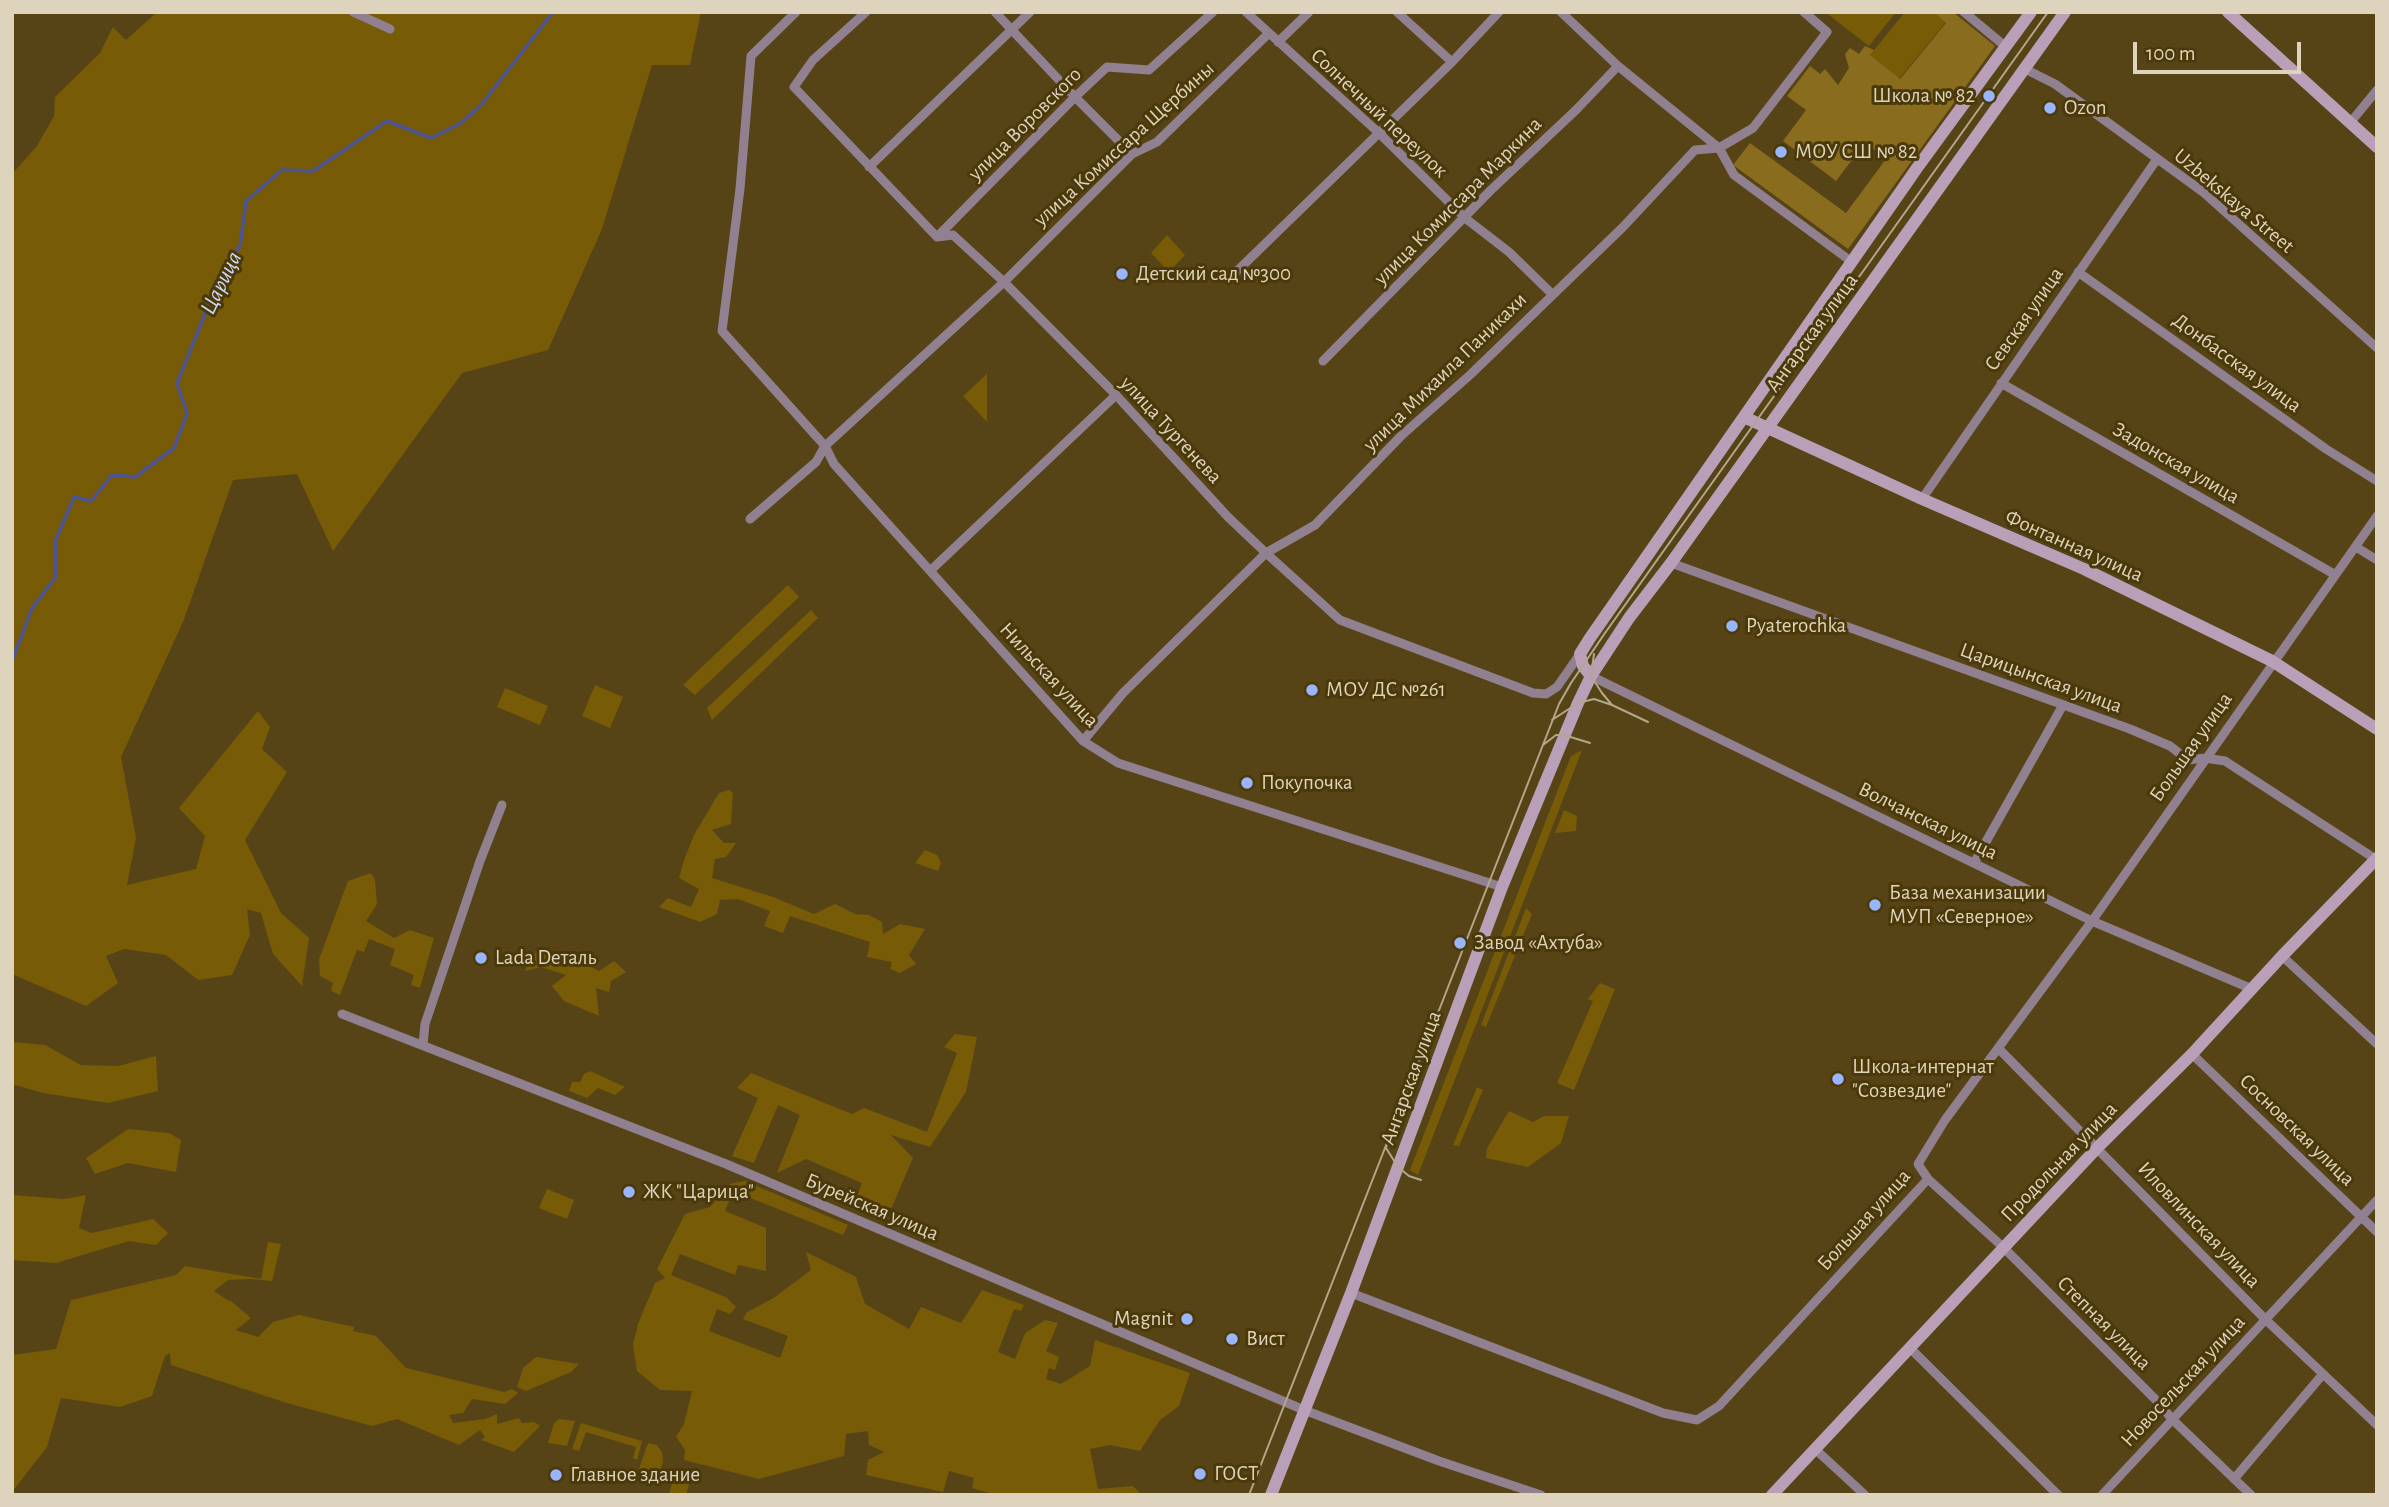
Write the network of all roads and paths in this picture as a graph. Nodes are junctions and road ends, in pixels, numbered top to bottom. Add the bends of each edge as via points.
1 (353, 12) edge
2 (796, 12) edge
3 (866, 12) edge
4 (995, 12) edge
5 (1030, 12) edge
6 (1213, 12) edge
7 (1246, 12) edge
8 (1309, 12) edge
9 (1397, 12) edge
10 (1499, 12) edge
11 (1560, 12) edge
12 (1804, 12) edge
13 (1964, 12) edge
14 (2031, 12) edge
15 (2065, 12) edge
16 (2228, 12) edge
17 (390, 29) dead end
18 (1011, 30) junction
19 (1269, 33) junction
20 (1278, 42) junction
21 (2006, 47) junction
22 (1452, 62) junction
23 (1618, 66) junction
24 (2025, 69) junction
25 (2377, 90) edge
26 (1074, 97) junction
27 (2350, 123) junction
28 (1379, 133) junction
29 (2377, 147) edge
30 (1719, 148) junction
31 (1132, 154) junction
32 (2157, 159) junction
33 (869, 167) junction
34 (1465, 218) junction
35 (937, 237) junction
36 (1852, 262) junction
37 (2078, 272) junction
38 (1233, 275) dead end
39 (1004, 282) junction
40 (1552, 294) junction
41 (2377, 348) edge
42 (1323, 361) dead end
43 (2001, 383) junction
44 (1116, 395) junction
45 (1744, 417) junction
46 (1767, 429) junction
47 (825, 446) junction
48 (2377, 481) edge
49 (1922, 499) junction
50 (2377, 516) edge
51 (750, 519) dead end
52 (2356, 547) junction
53 (1266, 553) junction
54 (2377, 560) edge
55 (1671, 564) junction
56 (930, 570) junction
57 (2334, 574) junction
58 (2272, 661) junction
59 (1582, 665) junction
60 (2063, 705) junction
61 (2377, 729) edge
62 (1083, 741) junction
63 (2205, 758) junction
64 (502, 805) dead end
65 (2376, 859) edge
66 (1974, 863) junction
67 (1502, 887) junction
68 (2092, 921) junction
69 (2282, 956) junction
70 (2252, 989) junction
71 (342, 1014) dead end
72 (2377, 1044) edge
73 (423, 1045) junction
74 (1998, 1048) junction
75 (2192, 1054) junction
76 (2098, 1147) junction
77 (1928, 1179) junction
78 (2377, 1200) edge
79 (2361, 1216) junction
80 (2377, 1232) edge
81 (2004, 1248) junction
82 (1351, 1293) junction
83 (2265, 1319) junction
84 (1910, 1348) junction
85 (2323, 1374) junction
86 (1304, 1410) junction
87 (2172, 1419) junction
88 (2377, 1424) edge
89 (1815, 1448) junction
90 (2234, 1479) junction
91 (1271, 1495) edge
92 (1541, 1495) edge
93 (1772, 1495) edge
94 (1865, 1495) edge
95 (2058, 1495) edge
96 (2102, 1495) edge
97 (2251, 1495) edge

1 - 17 street
2 - 47 street, Нильская улица via 751,57 722,331
3 - 33 street, улица Тургенева via 813,60 794,87
4 - 18 street
5 - 18 street
6 - 26 street, улица Воровского via 1149,71 1107,67
7 - 19 street, Солнечный переулок
8 - 20 street
9 - 22 street
10 - 22 street
11 - 23 street
12 - 30 street, улица Михаила Паникахи via 1827,32 1753,128
13 - 21 street
14 - 21 main road, Ангарская улица
15 - 24 main road, Ангарская улица
16 - 27 main road
18 - 26 street
18 - 33 street
19 - 20 street, Солнечный переулок
19 - 31 street, улица Комиссара Щербины via 1157,142
20 - 28 street, Солнечный переулок
21 - 36 main road, Ангарская улица
22 - 28 street
23 - 30 street
23 - 34 street, улица Комиссара Маркина
24 - 32 street, Uzbekskaya Street via 2056,84
24 - 46 main road, Ангарская улица
25 - 27 street
26 - 31 street
26 - 35 street, улица Воровского
27 - 29 main road
28 - 34 street, Солнечный переулок
28 - 38 street
30 - 36 street via 1734,175
30 - 40 street, улица Михаила Паникахи via 1695,150
31 - 39 street, улица Комиссара Щербины
32 - 37 street, Севская улица
32 - 41 street, Uzbekskaya Street via 2203,192
33 - 35 street, улица Тургенева
34 - 40 street, Солнечный переулок
34 - 42 street, улица Комиссара Маркина
35 - 39 street, улица Тургенева via 953,235
36 - 45 main road, Ангарская улица
37 - 43 street, Севская улица
37 - 48 street, Донбасская улица
39 - 44 street, улица Тургенева
39 - 47 street, улица Комиссара Щербины
40 - 53 street, улица Михаила Паникахи via 1401,436 1315,525
43 - 49 street, Севская улица
43 - 57 street, Задонская улица
44 - 53 street, улица Тургенева
44 - 56 street
45 - 46 main road, Фонтанная улица
45 - 59 main road, Ангарская улица
46 - 49 main road, Фонтанная улица
46 - 55 main road, Ангарская улица
47 - 51 street, улица Комиссара Щербины via 816,462
47 - 56 street, Нильская улица via 834,464
49 - 58 main road, Фонтанная улица via 2084,569
50 - 52 street, Большая улица
52 - 54 street
52 - 57 street, Большая улица
53 - 59 street, улица Тургенева via 1340,620 1533,693 1546,694
53 - 62 street, улица Михаила Паникахи via 1123,693
55 - 59 main road, Ангарская улица via 1629,618
55 - 60 street, Царицынская улица
56 - 62 street, Нильская улица
57 - 58 street, Большая улица
58 - 61 main road, Фонтанная улица
58 - 63 street, Большая улица
59 - 66 street, Волчанская улица
59 - 67 main road, Ангарская улица via 1564,735
60 - 63 street, Царицынская улица via 2170,746 2188,760
60 - 66 street
62 - 67 street, Нильская улица via 1118,763
63 - 65 street, Царицынская улица via 2225,761
63 - 68 street, Большая улица
64 - 73 street via 425,1024
65 - 69 main road, Продольная улица
66 - 68 street, Волчанская улица
67 - 82 main road, Ангарская улица
68 - 70 street, Волчанская улица
68 - 74 street, Большая улица
69 - 70 main road, Продольная улица
69 - 72 street
70 - 75 main road, Продольная улица
71 - 73 street, Бурейская улица
73 - 86 street, Бурейская улица via 726,1164
74 - 76 street, Иловлинская улица
74 - 77 street, Большая улица via 1918,1164
75 - 76 main road, Продольная улица
75 - 79 street, Сосновская улица
76 - 81 main road, Продольная улица
76 - 83 street, Иловлинская улица
77 - 81 street, Степная улица
77 - 82 street, Большая улица via 1719,1406 1697,1420 1663,1413
78 - 79 street, Новосельская улица
79 - 80 street, Сосновская улица
79 - 83 street, Новосельская улица
81 - 84 main road, Продольная улица
81 - 87 street, Степная улица
82 - 86 main road, Ангарская улица
83 - 85 street, Иловлинская улица
83 - 87 street, Новосельская улица
84 - 89 main road, Продольная улица
84 - 95 street
85 - 88 street, Иловлинская улица
85 - 90 street
86 - 91 main road, Ангарская улица
86 - 92 street, Бурейская улица
87 - 90 street, Степная улица
87 - 96 street, Новосельская улица
89 - 93 main road, Продольная улица
89 - 94 street
90 - 97 street, Степная улица

